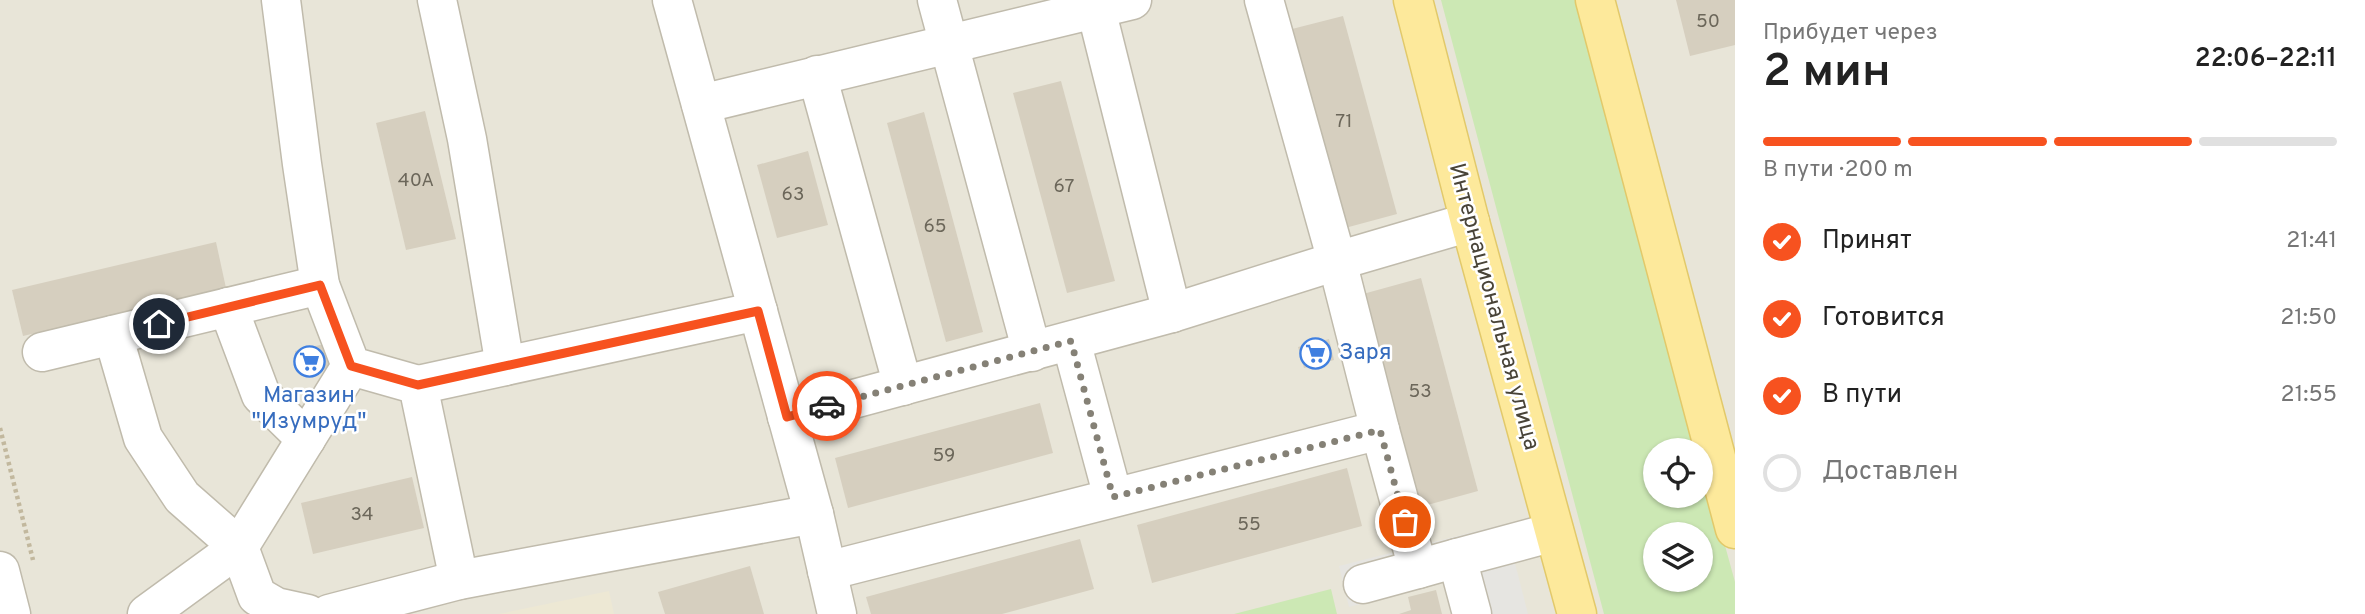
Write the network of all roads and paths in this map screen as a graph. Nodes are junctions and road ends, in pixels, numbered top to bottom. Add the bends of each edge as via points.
1 (281, 0) edge
2 (437, 0) edge
3 (672, 0) edge
4 (937, 0) edge
5 (1264, 0) edge
6 (1413, 0) edge
7 (1595, 0) edge
8 (1114, 4) edge
9 (948, 44) junction
10 (817, 75) junction
11 (701, 104) junction
12 (1470, 222) junction
13 (1337, 261) junction
14 (320, 285) junction
15 (228, 307) junction
16 (758, 311) junction
17 (1172, 313) junction
18 (113, 335) junction
19 (1071, 341) junction
20 (42, 352) dead end
21 (1032, 352) junction
22 (351, 366) junction
23 (505, 366) junction
24 (418, 385) junction
25 (903, 386) junction
26 (787, 417) junction
27 (0, 428) edge
28 (1380, 430) junction
29 (306, 439) junction
30 (1729, 487) edge
31 (1113, 497) junction
32 (814, 514) junction
33 (1735, 529) edge
34 (1554, 532) junction
35 (239, 547) junction
36 (1457, 558) junction
37 (17, 566) edge
38 (1418, 569) junction
39 (827, 571) junction
40 (459, 580) junction
41 (1363, 584) dead end
42 (11, 614) edge
43 (147, 614) edge
44 (309, 614) edge
45 (329, 614) edge
46 (836, 614) edge
47 (1472, 614) edge
48 (1577, 614) edge

1 - 14 street
2 - 23 street via 467,139
3 - 11 street
4 - 9 street
5 - 13 street
6 - 12 main road, Интернациональная улица
7 - 30 main road
8 - 9 street
8 - 17 street
9 - 10 street
9 - 21 street
10 - 11 street
10 - 25 street
11 - 16 street
12 - 13 street
12 - 34 main road, Интернациональная улица
13 - 17 street
13 - 28 street
14 - 15 street
14 - 22 street
15 - 18 street
15 - 29 street via 261,395
16 - 23 street
16 - 26 street
17 - 19 street
18 - 20 street
18 - 35 street via 143,438 182,497
19 - 21 street
19 - 31 street
21 - 25 street
22 - 24 street
22 - 29 street
23 - 24 street
24 - 40 street
25 - 26 street
26 - 32 street
27 - 37 path
28 - 31 street
28 - 38 street
29 - 35 street
30 - 33 main road
31 - 39 street
32 - 39 street
32 - 40 street
34 - 36 street
34 - 48 main road, Интернациональная улица
35 - 43 street
35 - 44 street via 257,597 276,607
36 - 38 street
36 - 47 street
37 - 42 street
38 - 41 street
39 - 46 street
40 - 45 street

